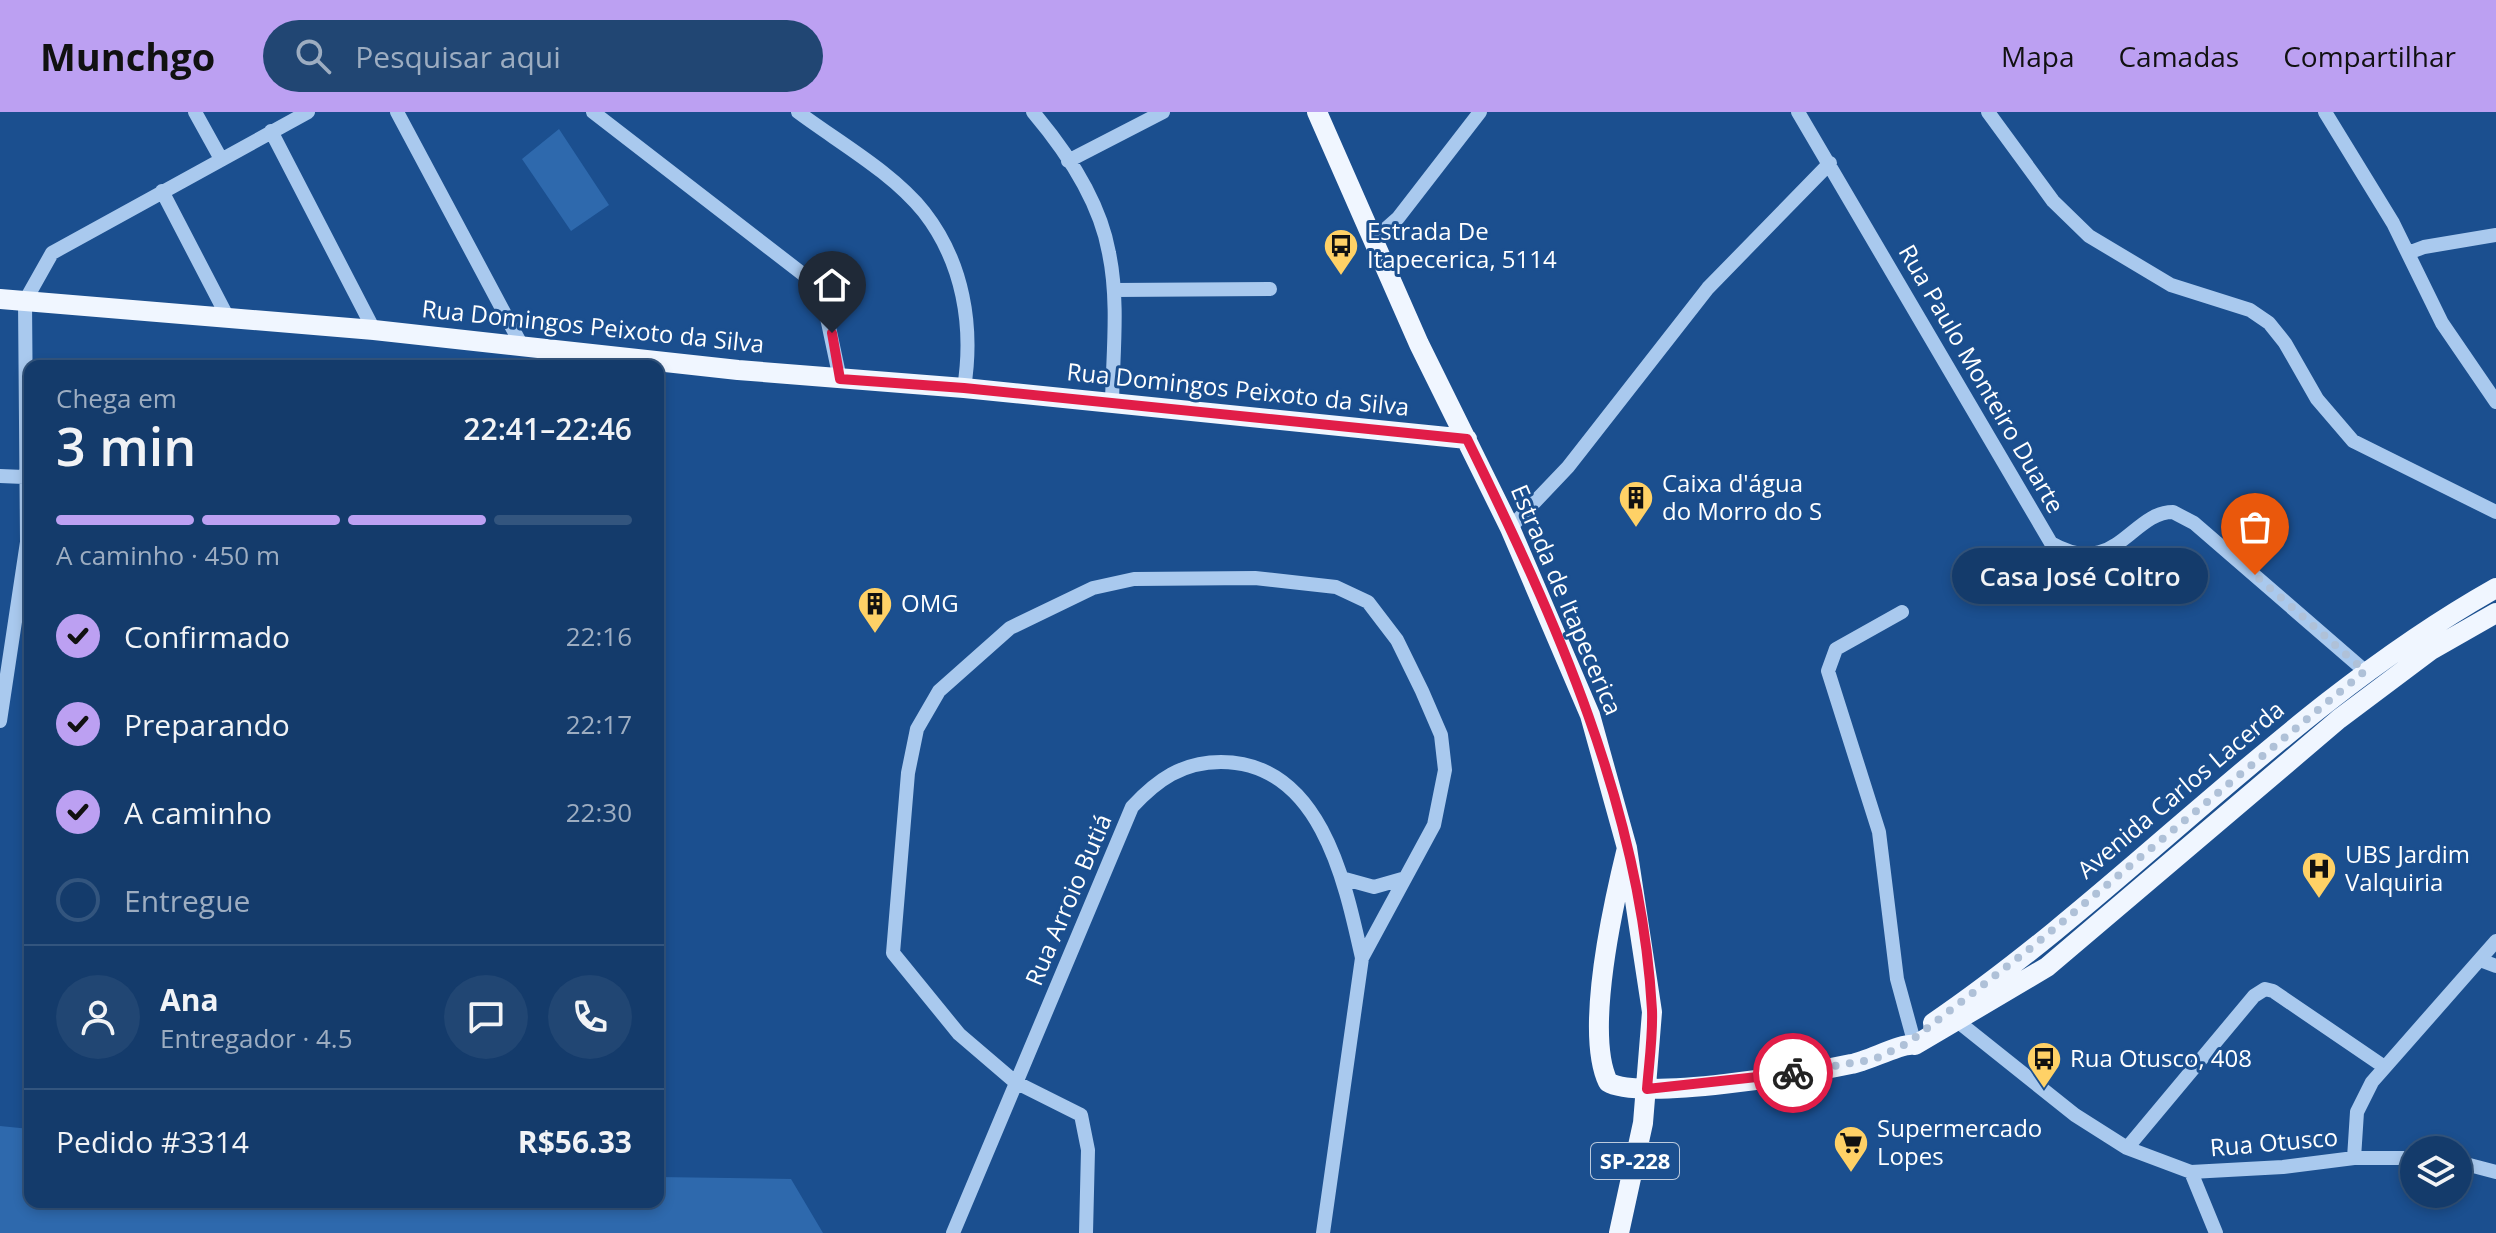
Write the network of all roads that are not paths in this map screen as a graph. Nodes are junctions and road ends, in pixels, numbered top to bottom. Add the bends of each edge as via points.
1 (195, 112) edge
2 (308, 112) edge
3 (397, 112) edge
4 (593, 112) edge
5 (798, 112) edge
6 (1033, 112) edge
7 (1163, 112) edge
8 (1317, 112) edge
9 (1480, 112) edge
10 (1798, 112) edge
11 (1988, 112) edge
12 (2325, 112) edge
13 (271, 131) junction
14 (221, 159) junction
15 (1068, 161) junction
16 (1830, 163) junction
17 (162, 191) junction
18 (2496, 235) edge
19 (1372, 241) junction
20 (2408, 253) junction
21 (1270, 289) dead end
22 (1114, 290) junction
23 (0, 299) edge
24 (25, 301) junction
25 (228, 318) junction
26 (374, 330) junction
27 (522, 346) junction
28 (25, 360) edge
29 (657, 360) edge
30 (664, 361) edge
31 (840, 379) junction
32 (964, 388) junction
33 (1112, 402) junction
34 (2496, 402) edge
35 (1467, 439) junction
36 (0, 476) edge
37 (24, 477) edge
38 (2496, 512) edge
39 (1510, 528) junction
40 (24, 559) edge
41 (2496, 588) edge
42 (0, 603) edge
43 (16, 604) junction
44 (1902, 612) dead end
45 (2496, 613) edge
46 (2365, 671) junction
47 (0, 721) edge
48 (1627, 848) junction
49 (1345, 879) junction
50 (1402, 879) junction
51 (2496, 941) edge
52 (1362, 958) junction
53 (2480, 960) junction
54 (2496, 966) edge
55 (1953, 1017) junction
56 (1912, 1042) junction
57 (2383, 1066) junction
58 (1015, 1082) junction
59 (1647, 1089) junction
60 (2127, 1148) junction
61 (2354, 1158) junction
62 (2400, 1158) edge
63 (2472, 1166) edge
64 (2191, 1172) junction
65 (2496, 1172) edge
66 (953, 1233) edge
67 (1086, 1233) edge
68 (1323, 1233) edge
69 (1619, 1233) edge
70 (2216, 1233) edge

1 - 14 street
2 - 13 street
3 - 27 street
4 - 31 street via 804,275 826,313
5 - 32 street via 924,212 961,286 968,321
6 - 15 street
7 - 15 street
8 - 19 main road, Estrada de Itapecerica / SP-228
9 - 19 street via 1398,218
10 - 16 street, Rua Paulo Monteiro Duarte
11 - 38 street via 2053,201 2089,236 2171,285 2250,310 2285,343 2317,399 2353,441
12 - 20 street
13 - 14 street
13 - 26 street
14 - 17 street
15 - 22 street via 1100,221
16 - 39 street via 1708,288 1568,467
16 - 46 street, Rua Paulo Monteiro Duarte via 2051,543 2100,553 2173,512 2194,523
17 - 24 street via 52,253
17 - 25 street
18 - 20 street
19 - 35 main road, Estrada de Itapecerica / SP-228
20 - 34 street via 2442,323
21 - 22 street
22 - 33 street
23 - 24 main road, Rua Domingos Peixoto da Silva
24 - 25 main road, Rua Domingos Peixoto da Silva
24 - 28 street
25 - 26 main road, Rua Domingos Peixoto da Silva
26 - 27 main road, Rua Domingos Peixoto da Silva
27 - 29 main road, Rua Domingos Peixoto da Silva
30 - 31 main road, Rua Domingos Peixoto da Silva
31 - 32 main road, Rua Domingos Peixoto da Silva
32 - 33 main road, Rua Domingos Peixoto da Silva
33 - 35 main road, Rua Domingos Peixoto da Silva
35 - 39 main road, Estrada de Itapecerica / SP-228
36 - 37 street
39 - 48 main road, Estrada de Itapecerica / SP-228 via 1590,715
40 - 43 street
41 - 46 main road, Avenida Carlos Lacerda
42 - 43 street
43 - 47 street
44 - 56 street via 1836,649 1828,671 1879,832 1897,979
45 - 55 main road, Avenida Carlos Lacerda via 2431,650 2350,711 2047,967
46 - 55 main road, Avenida Carlos Lacerda
48 - 59 main road, Estrada de Itapecerica / SP-228 via 1652,1012
48 - 59 main road, Avenida Carlos Lacerda via 1608,924 1601,1053 1608,1082 1622,1089
49 - 50 street via 1374,887
49 - 52 street, Rua Arroio Butiá
49 - 58 street, Rua Arroio Butiá via 1302,797 1281,781 1232,762 1207,762 1161,777 1132,807
50 - 52 street, Rua Arroio Butiá
50 - 58 street, Rua Arroio Butiá via 1434,825 1445,770 1441,735 1397,640 1368,602 1336,587 1255,578 1134,579 1093,588 1023,621 939,691 917,729 891,944 906,974 959,1034
51 - 53 street
52 - 68 street, Rua Arroio Butiá
53 - 54 street
53 - 57 street
55 - 56 main road, Avenida Carlos Lacerda
55 - 60 street, Rua Otusco via 2075,1115
56 - 59 main road, Avenida Carlos Lacerda via 1851,1064
57 - 60 street via 2265,989
57 - 61 street via 2357,1112
58 - 66 street, Rua Arroio Butiá
58 - 67 street, Rua Arroio Butiá via 1081,1115 1088,1150
59 - 69 main road, Estrada de Itapecerica / SP-228
60 - 64 street, Rua Otusco
61 - 62 street, Rua Otusco
61 - 64 street, Rua Otusco
63 - 65 street
64 - 70 street

